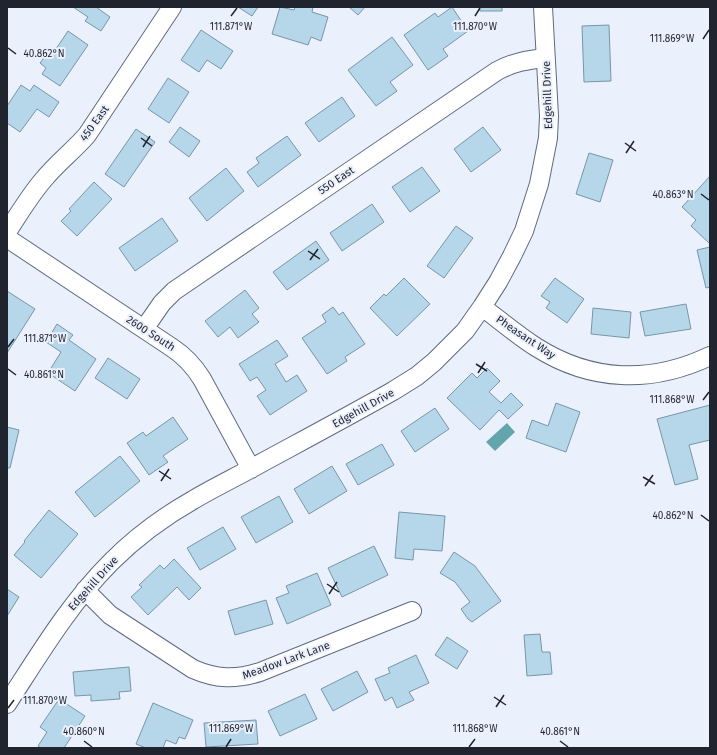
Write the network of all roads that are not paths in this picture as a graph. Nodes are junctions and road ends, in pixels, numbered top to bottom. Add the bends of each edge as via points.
1 (172, 7) edge
2 (543, 7) edge
3 (545, 58) junction
4 (7, 232) edge
5 (7, 238) edge
6 (482, 307) junction
7 (144, 329) junction
8 (710, 356) edge
9 (251, 469) junction
10 (85, 590) junction
11 (412, 611) dead end
12 (7, 704) edge

1 - 4 street, 450 East via 88,134 43,180
2 - 3 street, Edgehill Drive
3 - 6 street, Edgehill Drive via 548,138 539,184 524,231
3 - 7 street, 550 East via 517,62 497,71 174,291
5 - 7 street, 2600 South
6 - 8 street, Pheasant Way via 550,355 595,372 626,376 656,374
6 - 9 street, Edgehill Drive via 465,331 417,376 393,392
7 - 9 street, 2600 South via 181,353 196,370
9 - 10 street, Edgehill Drive via 192,500 149,529 110,563
10 - 11 street, Meadow Lark Lane via 110,615 192,669 226,678 249,676
10 - 12 street, Edgehill Drive via 61,621

